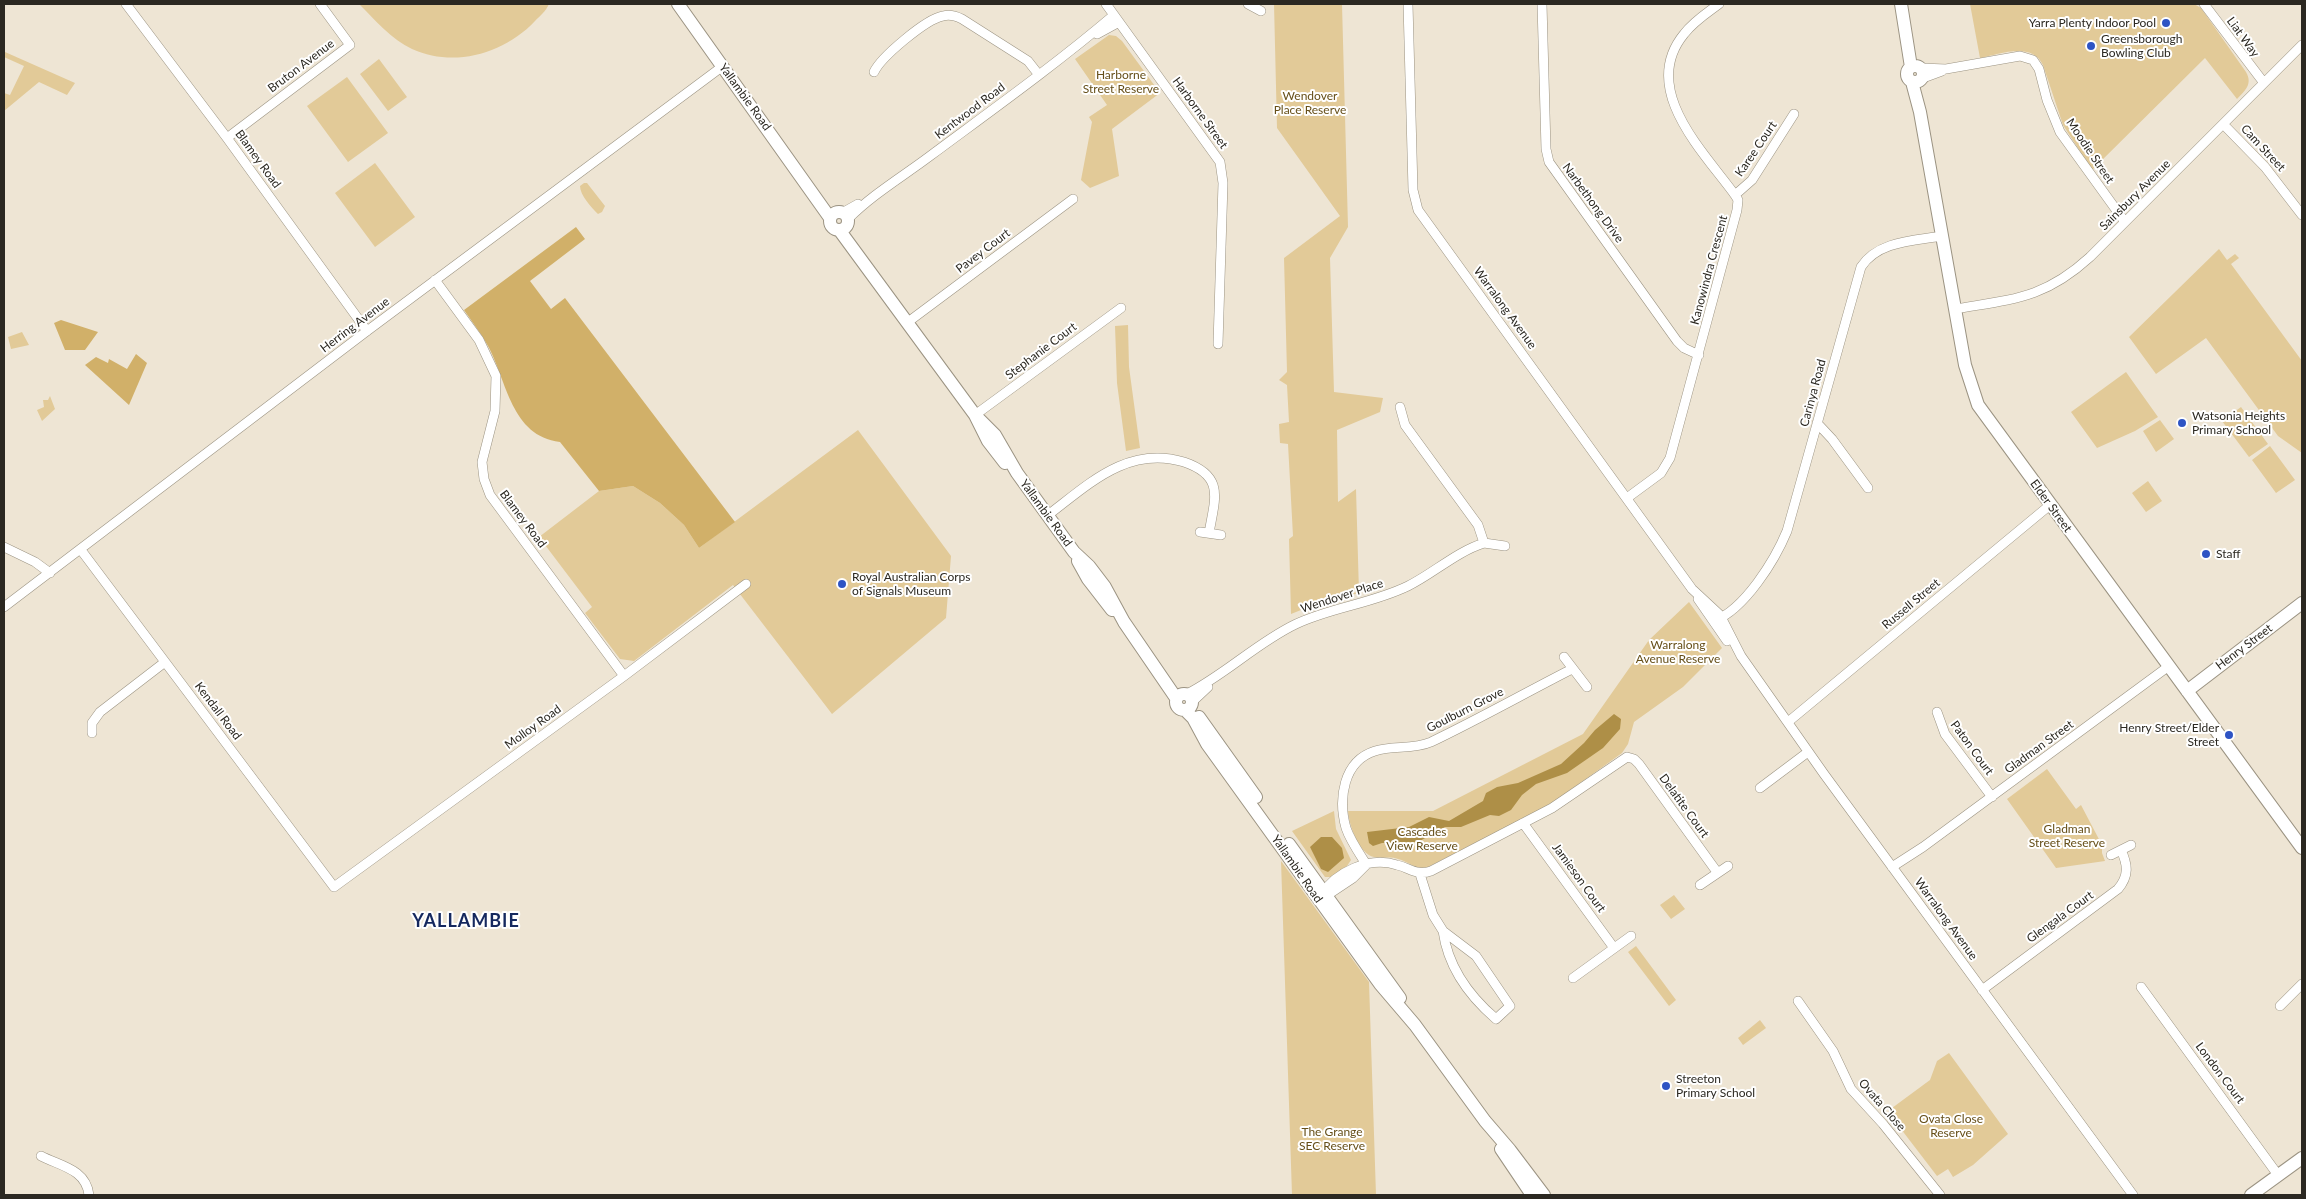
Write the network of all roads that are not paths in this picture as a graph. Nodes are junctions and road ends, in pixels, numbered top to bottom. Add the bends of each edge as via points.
1 (126, 4) edge
2 (320, 4) edge
3 (678, 4) edge
4 (1106, 4) edge
5 (1248, 4) edge
6 (1408, 4) edge
7 (1542, 4) edge
8 (1719, 4) edge
9 (1900, 4) edge
10 (2204, 4) edge
11 (1261, 11) dead end
12 (1116, 18) junction
13 (2302, 45) edge
14 (723, 66) junction
15 (874, 72) dead end
16 (1917, 74) junction
17 (1039, 75) junction
18 (2264, 83) junction
19 (1794, 114) dead end
20 (2223, 124) junction
21 (227, 138) junction
22 (1735, 195) junction
23 (1073, 199) dead end
24 (2302, 215) edge
25 (841, 220) junction
26 (2124, 222) junction
27 (1942, 236) junction
28 (434, 280) junction
29 (1120, 308) dead end
30 (1955, 309) junction
31 (908, 322) junction
32 (367, 331) junction
33 (1218, 344) dead end
34 (1699, 355) junction
35 (1400, 407) dead end
36 (975, 415) junction
37 (1817, 423) junction
38 (1868, 488) dead end
39 (1627, 498) junction
40 (2050, 505) junction
41 (1048, 515) junction
42 (1221, 535) dead end
43 (1484, 543) junction
44 (1505, 546) dead end
45 (4, 547) edge
46 (81, 550) junction
47 (50, 573) junction
48 (746, 584) dead end
49 (2302, 604) edge
50 (4, 607) edge
51 (1718, 618) junction
52 (1564, 657) dead end
53 (165, 662) junction
54 (2169, 666) junction
55 (1572, 669) junction
56 (624, 676) junction
57 (1587, 687) dead end
58 (2187, 691) junction
59 (1186, 700) junction
60 (1937, 712) dead end
61 (1788, 722) junction
62 (92, 733) dead end
63 (1808, 752) junction
64 (1760, 788) dead end
65 (1992, 797) junction
66 (1523, 823) junction
67 (2131, 845) dead end
68 (2302, 848) edge
69 (2121, 850) junction
70 (2111, 856) dead end
71 (1366, 864) junction
72 (1728, 866) dead end
73 (1893, 869) junction
74 (1717, 872) junction
75 (1420, 874) junction
76 (1700, 885) dead end
77 (334, 887) joint
78 (1323, 895) junction
79 (1443, 931) junction
80 (1631, 936) dead end
81 (1614, 948) junction
82 (1573, 978) dead end
83 (2302, 984) edge
84 (2141, 987) dead end
85 (1982, 990) junction
86 (1798, 1001) dead end
87 (2280, 1006) dead end
88 (1485, 1121) junction
89 (41, 1156) dead end
90 (2302, 1158) edge
91 (2278, 1175) junction
92 (89, 1195) edge
93 (1532, 1195) edge
94 (1544, 1195) edge
95 (1940, 1195) edge
96 (2133, 1195) edge
97 (2251, 1195) edge

1 - 21 street, Blamey Road
2 - 21 street, Bruton Avenue via 350,45
3 - 14 street, Yallambie Road
4 - 12 street, Harborne Street
5 - 11 street
6 - 39 street, Warralong Avenue via 1415,204
7 - 34 street, Narbethong Drive via 1548,162 1677,341
8 - 22 street via 1678,42 1670,62 1668,84 1680,118
9 - 16 street, Elder Street
10 - 18 street, Liat Way
12 - 17 street, Kentwood Road
12 - 33 street, Harborne Street via 1216,155 1222,169
13 - 18 street, Sainsbury Avenue
14 - 25 street, Yallambie Road via 812,190
14 - 28 street, Herring Avenue
15 - 17 street via 891,51 932,20 946,15 962,19 1028,61
16 - 26 street, Moodie Street via 2015,56 2033,60 2060,132
16 - 27 street, Elder Street via 1920,112
17 - 25 street, Kentwood Road
18 - 20 street, Sainsbury Avenue
19 - 22 street, Karee Court via 1752,180
20 - 24 street, Cam Street via 2265,166
20 - 26 street, Sainsbury Avenue
21 - 32 street, Blamey Road
22 - 34 street, Kanowindra Crescent via 1738,205 1736,218
23 - 31 street, Pavey Court
25 - 31 street, Yallambie Road via 863,260
26 - 30 street, Sainsbury Avenue via 2078,268 2047,289 2019,298
27 - 30 street, Elder Street
27 - 37 street, Carinya Road via 1884,248 1865,261 1858,275
28 - 32 street, Herring Avenue
28 - 56 street, Blamey Road via 479,340 496,376 495,411 482,462 490,495
29 - 36 street, Stephanie Court
30 - 40 street, Elder Street via 1974,397
31 - 36 street, Yallambie Road
32 - 46 street, Herring Avenue
34 - 39 street, Kanowindra Crescent via 1667,464 1656,477
35 - 43 street via 1408,429 1478,525
36 - 41 street, Yallambie Road via 999,456 1017,473
37 - 38 street
37 - 51 street, Carinya Road via 1782,543 1767,569 1741,600
39 - 51 street, Warralong Avenue via 1700,605
40 - 54 street, Elder Street
40 - 61 street, Russell Street
41 - 42 street via 1124,463 1148,458 1169,459 1203,470 1211,478 1215,496 1204,532
41 - 59 street, Yallambie Road via 1096,590
43 - 44 street
43 - 59 street, Wendover Place via 1462,552 1397,591 1295,625
45 - 47 street
46 - 47 street, Herring Avenue
46 - 53 street, Kendall Road
47 - 50 street, Herring Avenue
48 - 56 street, Molloy Road
49 - 58 street, Henry Street
51 - 61 street, Warralong Avenue via 1728,642
52 - 55 street
53 - 62 street via 100,712 92,723
53 - 77 street, Kendall Road
54 - 58 street, Elder Street
54 - 65 street, Gladman Street
55 - 57 street
55 - 71 street, Goulburn Grove via 1425,744 1380,750 1356,762 1346,779 1344,819
56 - 77 street, Molloy Road
58 - 68 street, Elder Street
59 - 78 street, Yallambie Road
60 - 65 street, Paton Court via 1945,734
61 - 63 street, Warralong Avenue
63 - 64 street
63 - 73 street, Warralong Avenue
65 - 73 street, Gladman Street
66 - 74 street, Delatite Court via 1560,804 1618,761 1629,757 1639,764
66 - 75 street
66 - 81 street, Jamieson Court
67 - 69 street
69 - 70 street
69 - 85 street, Glengala Court via 2127,868 2118,889
71 - 75 street via 1392,863
71 - 78 street via 1348,870
72 - 74 street
73 - 85 street, Warralong Avenue
74 - 76 street
75 - 79 street via 1433,915
78 - 88 street, Yallambie Road via 1387,978 1415,1025
79 - 79 street via 1449,957 1459,978 1475,1000 1496,1019 1510,1006 1476,956
80 - 81 street
81 - 82 street
83 - 87 street
84 - 91 street, London Court
85 - 96 street, Warralong Avenue
86 - 95 street, Ovata Close via 1833,1051 1851,1089 1884,1124
88 - 93 street, Yallambie Road
88 - 94 street, Yallambie Road
89 - 92 street via 74,1170 84,1181
90 - 91 street
91 - 97 street

